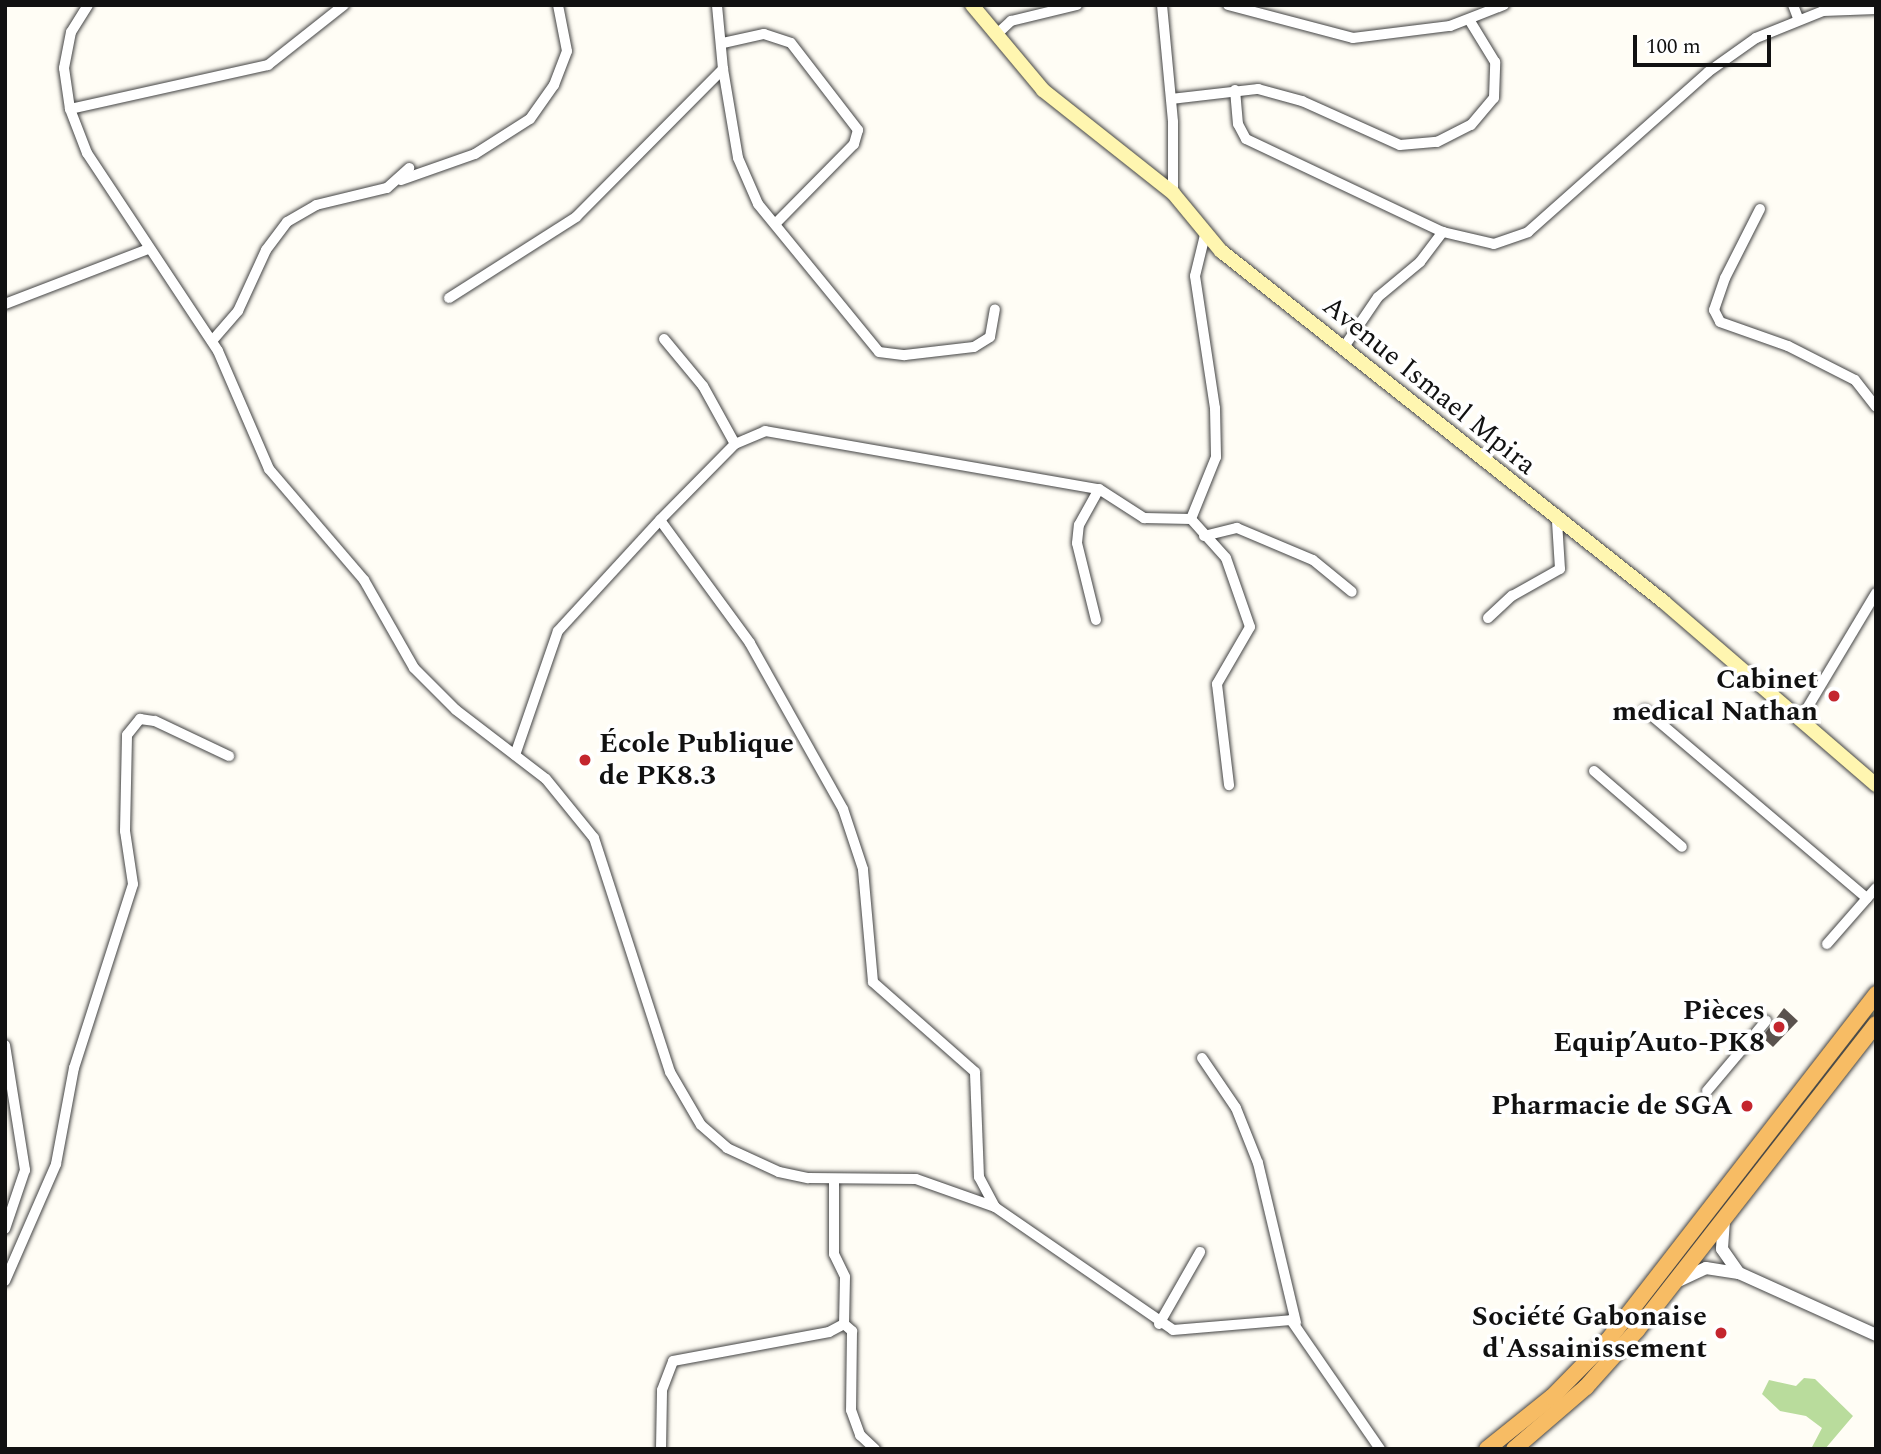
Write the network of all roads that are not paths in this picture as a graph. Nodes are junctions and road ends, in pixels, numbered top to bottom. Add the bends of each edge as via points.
1 (88, 5) edge
2 (344, 5) edge
3 (558, 5) edge
4 (718, 5) edge
5 (972, 5) edge
6 (1077, 5) edge
7 (1162, 5) edge
8 (1228, 5) edge
9 (1504, 5) edge
10 (1793, 5) edge
11 (1876, 9) edge
12 (1271, 11) edge
13 (1798, 18) junction
14 (1470, 21) junction
15 (996, 35) junction
16 (723, 43) junction
17 (723, 69) junction
18 (1236, 90) junction
19 (1171, 99) junction
20 (69, 108) junction
21 (409, 168) dead end
22 (401, 180) junction
23 (1173, 193) junction
24 (1760, 209) dead end
25 (775, 224) junction
26 (1443, 232) junction
27 (1205, 235) junction
28 (148, 249) junction
29 (449, 298) dead end
30 (5, 304) edge
31 (995, 309) dead end
32 (664, 339) dead end
33 (212, 341) junction
34 (1344, 347) junction
35 (1876, 407) edge
36 (735, 444) junction
37 (1099, 489) junction
38 (1191, 519) junction
39 (660, 520) junction
40 (1557, 521) junction
41 (1204, 536) junction
42 (1352, 592) dead end
43 (1876, 593) edge
44 (1488, 618) dead end
45 (1096, 620) dead end
46 (1645, 710) dead end
47 (1800, 720) junction
48 (515, 755) junction
49 (229, 756) dead end
50 (1594, 771) dead end
51 (1229, 785) dead end
52 (1876, 785) edge
53 (1682, 847) dead end
54 (1876, 888) edge
55 (1867, 898) junction
56 (1827, 944) dead end
57 (1876, 994) edge
58 (1766, 1021) dead end
59 (1876, 1024) edge
60 (5, 1045) edge
61 (1202, 1058) dead end
62 (1707, 1091) dead end
63 (834, 1179) junction
64 (995, 1207) junction
65 (1724, 1218) junction
66 (5, 1229) edge
67 (1200, 1252) dead end
68 (1739, 1273) junction
69 (5, 1281) edge
70 (1676, 1283) junction
71 (1296, 1323) junction
72 (844, 1324) junction
73 (1159, 1324) junction
74 (1876, 1335) edge
75 (1532, 1443) edge
76 (661, 1449) edge
77 (875, 1449) edge
78 (1380, 1449) edge
79 (1487, 1449) edge
80 (1514, 1449) edge

1 - 20 street via 65,49
2 - 20 street via 268,65
3 - 22 street via 567,51 554,85 530,119 475,154
4 - 16 street
5 - 15 main road, Avenue Ismael Mpira
6 - 15 street via 1011,22
7 - 19 street
8 - 12 street
9 - 14 street
10 - 13 street
11 - 13 street
12 - 14 street via 1353,38
13 - 26 street via 1739,48 1528,232 1494,244
14 - 18 street via 1495,62 1494,98 1471,125 1437,142 1400,145 1302,101 1258,89
15 - 23 main road, Avenue Ismael Mpira via 1065,110
16 - 17 street
16 - 25 street via 764,34 791,43 858,130 853,144
17 - 25 street via 746,182
17 - 29 street via 576,217
18 - 19 street
18 - 26 street via 1238,124 1246,139
19 - 23 street
20 - 28 street via 88,153
21 - 22 street
22 - 33 street via 387,188 316,205 287,222 266,250 237,311
23 - 27 main road, Avenue Ismael Mpira
24 - 35 street via 1725,278 1714,310 1720,322 1788,346 1855,380
25 - 31 street via 879,352 905,355 974,348 989,337
26 - 34 street via 1420,262 1378,297
27 - 34 main road, Avenue Ismael Mpira
27 - 38 street via 1195,276 1215,408 1216,457
28 - 30 street
28 - 33 street
32 - 36 street via 703,386
33 - 48 street via 259,451 281,487 364,580 427,684
34 - 40 main road, Avenue Ismael Mpira
36 - 37 street via 765,431
36 - 39 street
37 - 38 street via 1144,518
37 - 45 street via 1079,526 1077,543
38 - 41 street
39 - 48 street via 558,631
39 - 64 street via 750,643 843,809 863,869 873,982 975,1072 979,1177
40 - 44 street via 1560,569 1512,596
40 - 47 main road, Avenue Ismael Mpira via 1664,602
41 - 42 street via 1237,528 1313,559
41 - 51 street via 1226,558 1249,616 1246,635 1217,684
43 - 47 street
46 - 55 street
47 - 52 main road, Avenue Ismael Mpira
48 - 63 street via 560,793 594,838 614,887 645,1004 688,1109 712,1136 745,1158 794,1176
49 - 69 street via 155,721 140,719 127,735 130,895 74,1068 56,1164
50 - 53 street
54 - 55 street
55 - 56 street
57 - 79 highway via 1608,1340 1552,1397
58 - 62 street
59 - 65 highway
60 - 66 street via 25,1170
61 - 71 street via 1236,1108 1258,1163
63 - 64 street via 916,1179
63 - 72 street via 834,1254 845,1278
64 - 73 street
65 - 68 street via 1722,1249
65 - 70 highway
67 - 73 street
68 - 70 street via 1706,1268
68 - 74 street
70 - 75 highway
71 - 73 street via 1261,1320 1188,1332
71 - 78 street
72 - 76 street via 828,1332 673,1361 662,1390
72 - 77 street via 852,1331 851,1410 860,1435
75 - 80 highway

